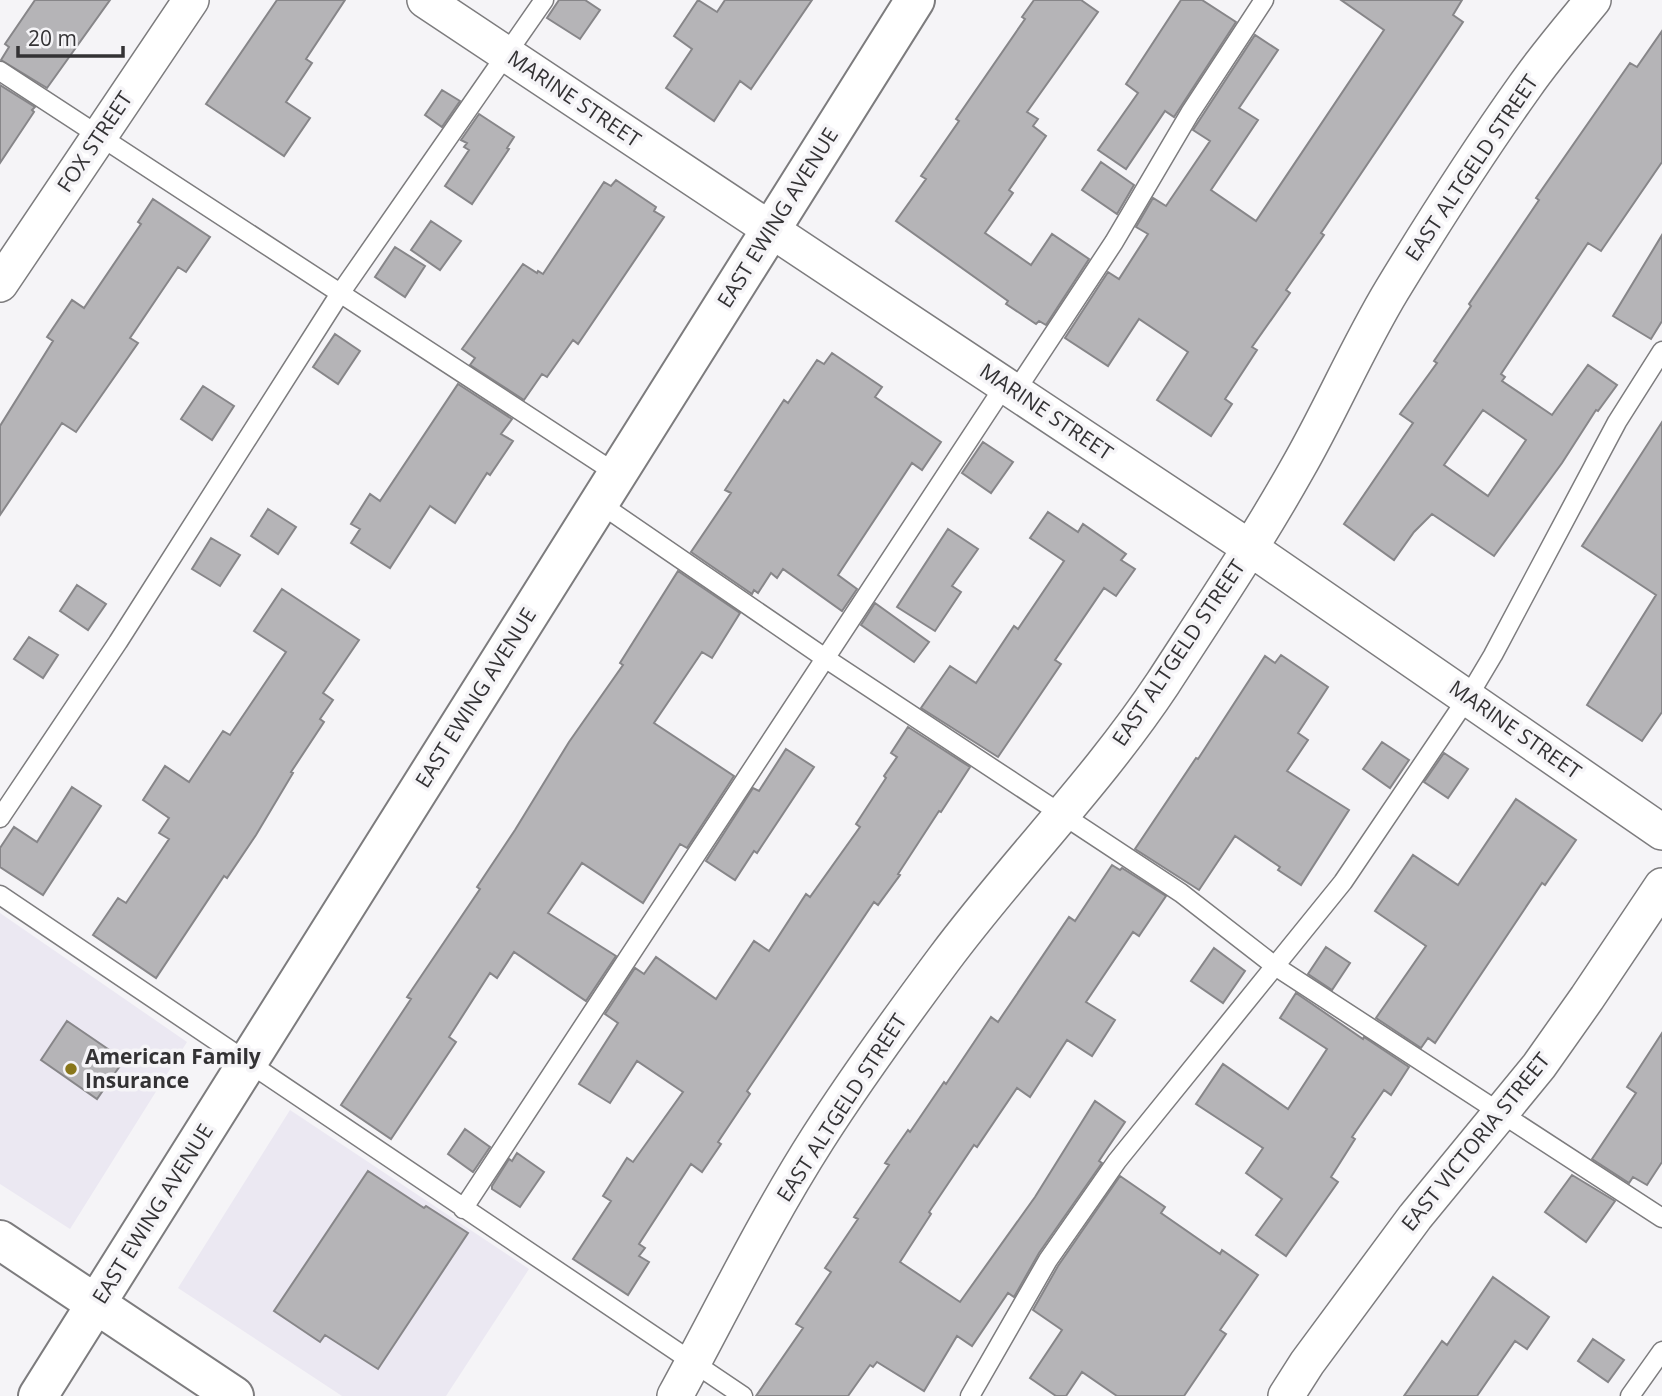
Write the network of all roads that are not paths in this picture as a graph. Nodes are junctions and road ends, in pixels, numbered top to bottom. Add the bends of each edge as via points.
1 (191, 0) edge
2 (425, 0) edge
3 (544, 0) edge
4 (915, 0) edge
5 (1264, 0) edge
6 (1593, 0) edge
7 (508, 54) junction
8 (0, 71) edge
9 (99, 137) junction
10 (770, 230) junction
11 (0, 284) edge
12 (339, 295) junction
13 (1662, 351) edge
14 (1010, 388) junction
15 (608, 489) junction
16 (1250, 548) junction
17 (825, 658) junction
18 (1468, 697) junction
19 (1061, 815) junction
20 (0, 818) edge
21 (1662, 832) edge
22 (1662, 886) edge
23 (0, 895) edge
24 (1275, 965) junction
25 (247, 1063) junction
26 (1502, 1112) junction
27 (463, 1209) junction
28 (1662, 1218) edge
29 (0, 1240) edge
30 (97, 1303) junction
31 (1662, 1351) edge
32 (694, 1363) junction
33 (38, 1396) edge
34 (234, 1396) edge
35 (676, 1396) edge
36 (743, 1396) edge
37 (970, 1396) edge
38 (1286, 1396) edge
39 (1630, 1396) edge

1 - 9 street, FOX STREET
2 - 7 street, MARINE STREET
3 - 7 lane
4 - 10 street, EAST EWING AVENUE
5 - 14 lane via 1114,242
6 - 16 street, EAST ALTGELD STREET via 1528,82 1391,293 1300,465
7 - 10 street, MARINE STREET
7 - 12 lane
8 - 9 lane
9 - 11 street, FOX STREET
9 - 12 lane
10 - 14 street, MARINE STREET
10 - 15 street, EAST EWING AVENUE
12 - 15 lane
12 - 20 lane
13 - 18 lane via 1617,422
14 - 16 street, MARINE STREET
14 - 17 lane
15 - 17 lane
15 - 25 street, EAST EWING AVENUE
16 - 18 street, MARINE STREET
16 - 19 street, EAST ALTGELD STREET via 1161,687
17 - 19 lane
17 - 27 lane
18 - 21 street, MARINE STREET
18 - 24 lane via 1343,882
19 - 24 lane via 1181,893
19 - 32 street, EAST ALTGELD STREET via 995,893 857,1080 774,1212
22 - 26 street, EAST VICTORIA STREET via 1587,999
23 - 25 lane
24 - 26 lane
24 - 37 lane via 1110,1172 1048,1259
25 - 27 lane
25 - 30 street, EAST EWING AVENUE
26 - 28 lane
26 - 38 street, EAST VICTORIA STREET via 1415,1217
27 - 32 lane
29 - 30 street
30 - 33 street, EAST EWING AVENUE
30 - 34 street
31 - 39 lane
32 - 35 street, EAST ALTGELD STREET
32 - 36 lane

